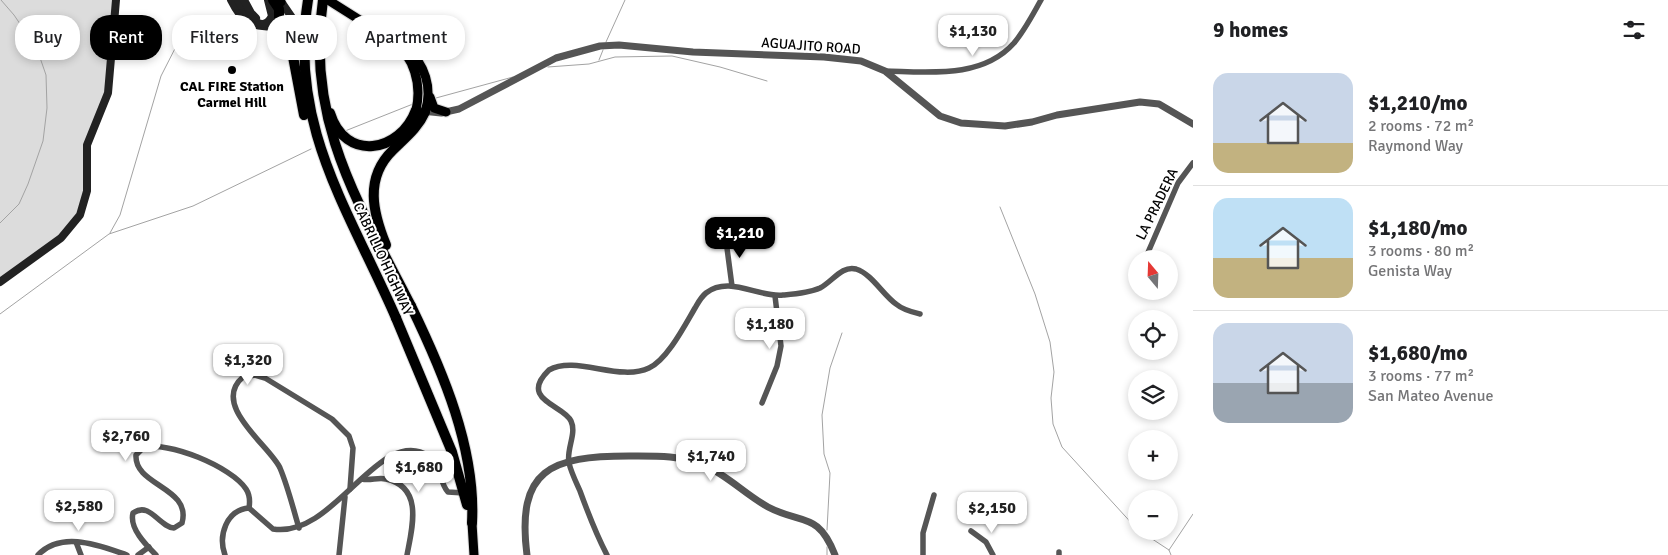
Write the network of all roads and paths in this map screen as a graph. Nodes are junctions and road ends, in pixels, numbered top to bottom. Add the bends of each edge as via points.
1 (116, 0) edge
2 (231, 0) edge
3 (238, 0) edge
4 (244, 0) edge
5 (268, 0) edge
6 (279, 0) edge
7 (308, 0) edge
8 (323, 0) edge
9 (1041, 0) edge
10 (331, 2) edge
11 (272, 15) edge
12 (279, 15) edge
13 (352, 15) edge
14 (267, 18) edge
15 (267, 21) edge
16 (267, 27) edge
17 (294, 60) edge
18 (408, 60) edge
19 (417, 60) edge
20 (319, 66) junction
21 (885, 71) junction
22 (428, 88) junction
23 (420, 111) junction
24 (446, 112) junction
25 (1193, 124) edge
26 (1193, 163) edge
27 (330, 177) junction
28 (725, 233) dead end
29 (1149, 250) edge
30 (397, 280) junction
31 (0, 282) edge
32 (732, 286) junction
33 (775, 296) junction
34 (920, 314) dead end
35 (762, 403) dead end
36 (569, 461) junction
37 (362, 479) junction
38 (350, 488) junction
39 (464, 493) junction
40 (934, 496) dead end
41 (345, 497) junction
42 (249, 508) junction
43 (472, 523) junction
44 (299, 528) junction
45 (971, 531) dead end
46 (76, 542) junction
47 (149, 547) junction
48 (38, 555) edge
49 (81, 555) edge
50 (127, 555) edge
51 (138, 555) edge
52 (156, 555) edge
53 (226, 555) edge
54 (339, 555) edge
55 (407, 555) edge
56 (474, 555) edge
57 (527, 555) edge
58 (607, 555) edge
59 (835, 555) edge
60 (923, 555) edge
61 (993, 555) edge

1 - 31 main road via 108,93 88,145 87,191 80,215 60,238
2 - 16 main road via 251,25
3 - 15 main road via 245,14 255,22
4 - 14 main road via 256,18
5 - 11 main road
6 - 12 highway
7 - 27 highway, CABRILLO HIGHWAY via 304,44 306,86 314,127
8 - 20 highway, CABRILLO HIGHWAY
9 - 21 street via 1014,43 990,60 964,70
10 - 13 main road
17 - 27 highway via 311,140
18 - 23 main road via 415,72
19 - 22 main road
20 - 23 highway via 334,124 342,135 355,143 374,146 390,142
20 - 30 highway, CABRILLO HIGHWAY via 326,117 338,158
21 - 24 street, AGUAJITO ROAD via 849,59 600,46 538,66 465,106
21 - 25 street, AGUAJITO ROAD via 940,116 955,122 1005,126 1057,114 1140,102 1158,104
22 - 23 main road
22 - 24 main road via 434,108
23 - 24 street, AGUAJITO ROAD
23 - 30 highway via 414,130 384,160 374,189 375,213
26 - 29 street, LA PRADERA via 1178,182
27 - 39 highway, CABRILLO HIGHWAY via 396,318 452,452
28 - 32 street
30 - 43 highway, CABRILLO HIGHWAY via 438,367 458,426 471,487
32 - 33 street
32 - 36 street via 717,288 702,296 676,339 650,368 630,372 565,365 553,367 545,374 540,387 543,400 565,413 572,424
33 - 34 street via 812,291 845,270 854,269 865,274 897,305
33 - 35 street via 781,346 777,366
36 - 57 street via 543,475 528,497 524,518
36 - 58 street via 590,520
36 - 59 street via 592,456 662,457 697,462 768,507 819,527 829,539
37 - 38 street
37 - 39 street via 386,458 414,451 436,462 448,492
37 - 55 street via 387,479 401,486 409,495 414,512
38 - 41 street
38 - 44 street via 353,442 343,428 266,378 243,377 236,389 236,412 280,468
39 - 43 highway, CABRILLO HIGHWAY
40 - 60 street via 923,533
41 - 44 street
41 - 54 street
42 - 44 street via 272,529
42 - 47 street via 245,487 212,464 180,452 143,448 136,456 138,467 144,475 167,489 183,512 182,523 174,528 149,512 140,510 133,513 133,525
42 - 53 street via 236,512 227,523 222,538
43 - 56 main road, CABRILLO HIGHWAY
45 - 61 street via 986,542
46 - 48 street via 52,545
46 - 49 street
46 - 50 street via 96,544
47 - 51 street
47 - 52 street

